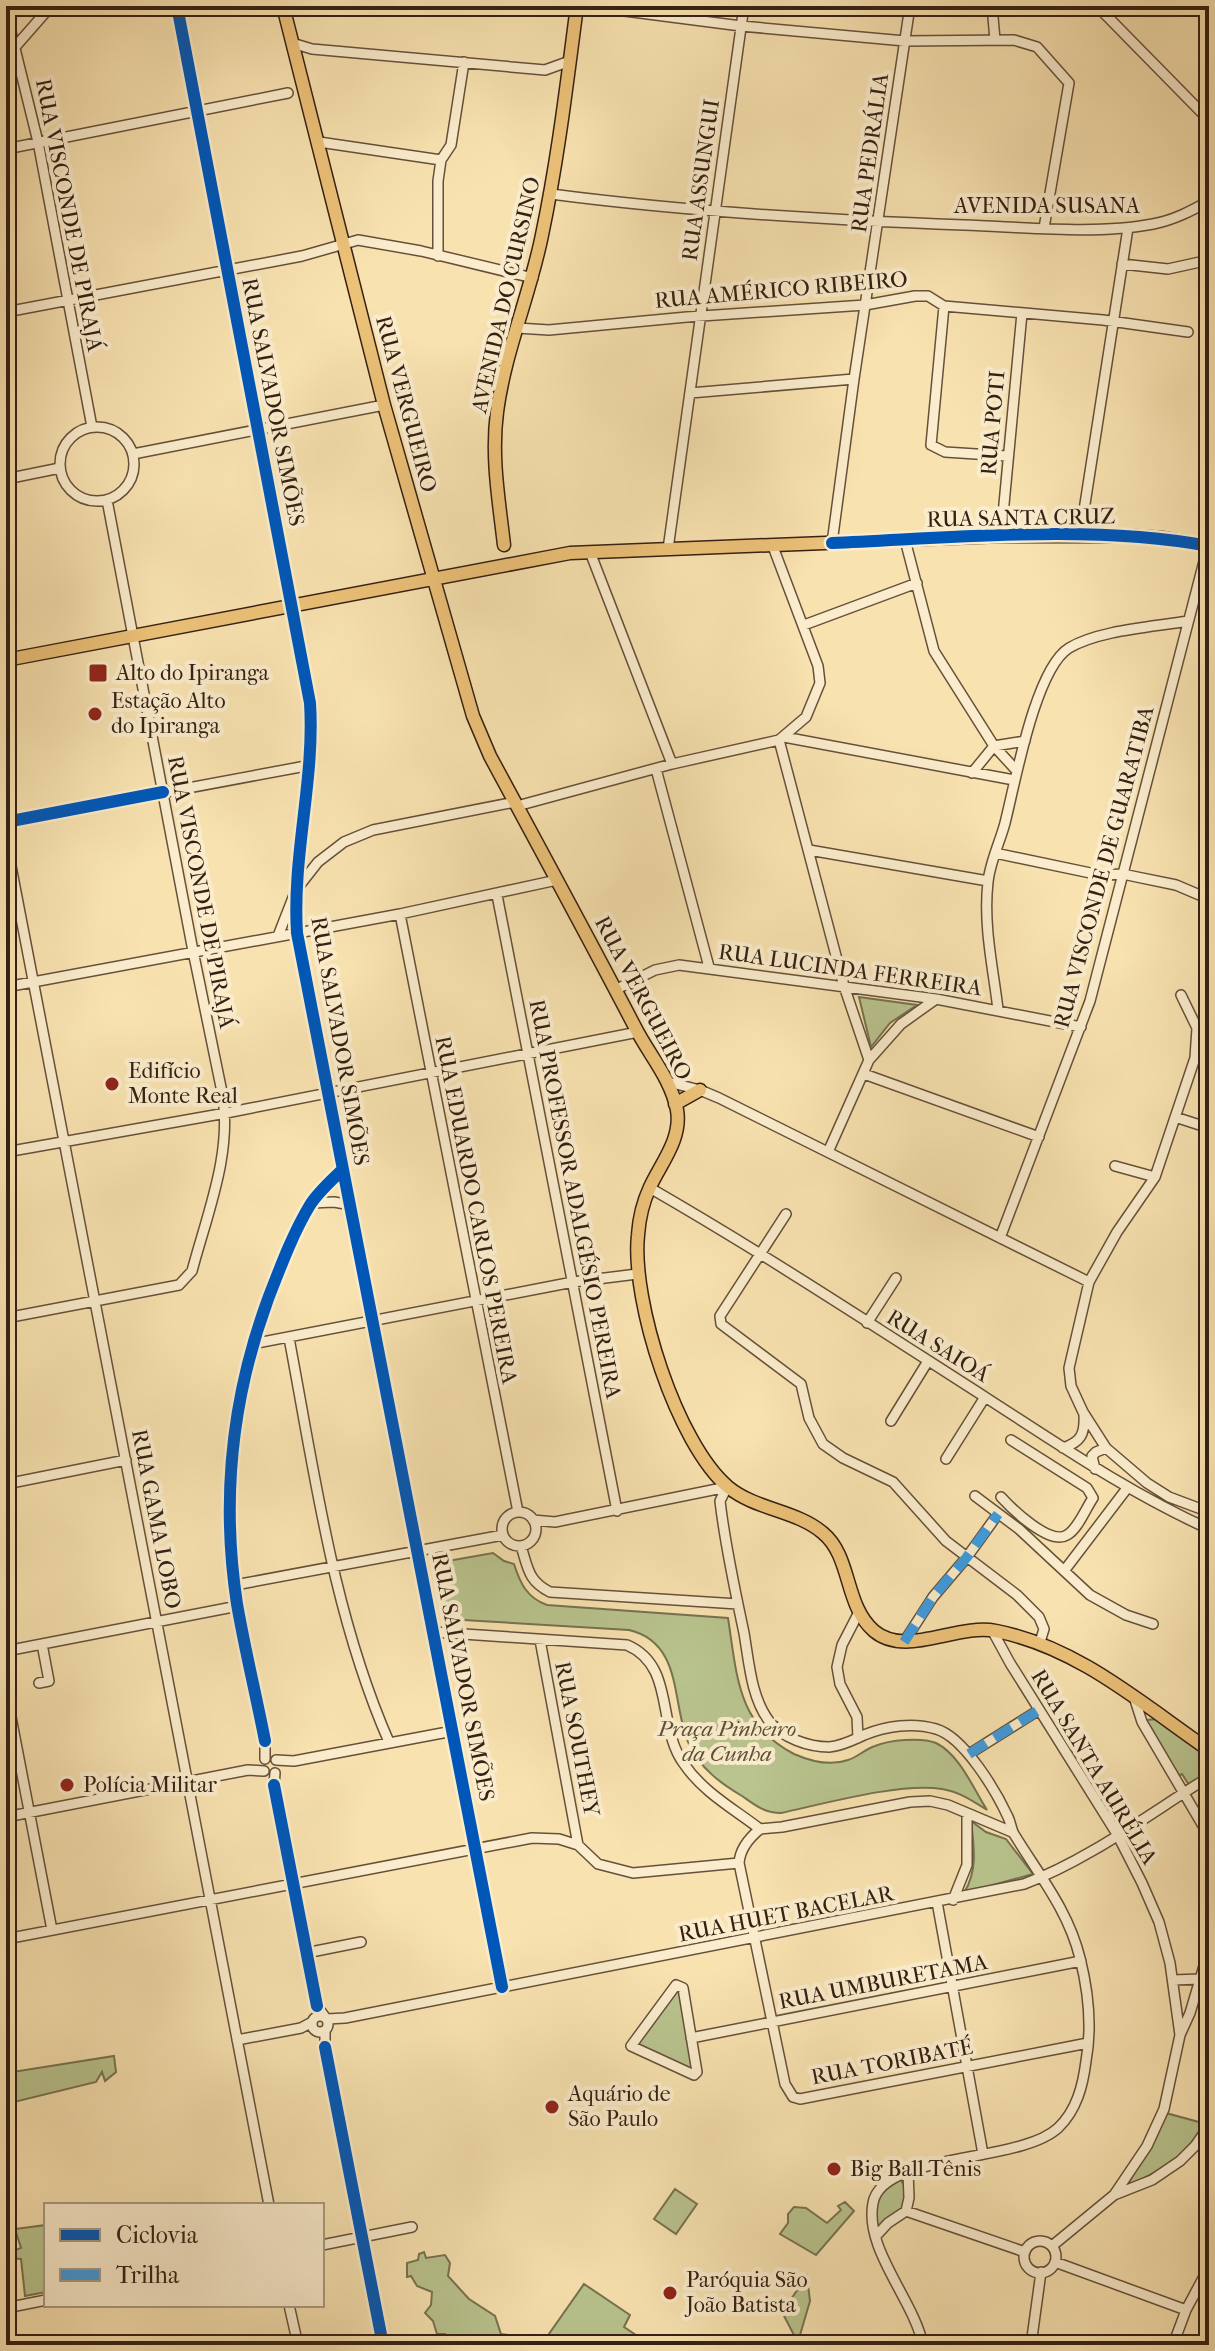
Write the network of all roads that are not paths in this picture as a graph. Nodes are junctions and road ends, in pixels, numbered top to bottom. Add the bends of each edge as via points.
1 (51, 6) edge
2 (177, 6) edge
3 (283, 6) edge
4 (577, 6) edge
5 (586, 6) edge
6 (744, 6) edge
7 (910, 6) edge
8 (992, 6) edge
9 (1097, 6) edge
10 (6, 12) edge
11 (741, 26) junction
12 (995, 40) junction
13 (905, 41) junction
14 (292, 43) junction
15 (16, 46) junction
16 (312, 49) junction
17 (296, 61) junction
18 (6, 62) edge
19 (464, 62) junction
20 (569, 67) junction
21 (545, 70) junction
22 (566, 88) junction
23 (288, 93) dead end
24 (198, 111) junction
25 (1209, 120) edge
26 (38, 142) junction
27 (319, 142) junction
28 (6, 149) edge
29 (441, 160) junction
30 (551, 194) junction
31 (1209, 201) edge
32 (714, 212) junction
33 (879, 222) junction
34 (1044, 228) junction
35 (1128, 228) junction
36 (343, 242) junction
37 (438, 256) junction
38 (1209, 260) edge
39 (1122, 264) junction
40 (228, 271) junction
41 (533, 278) junction
42 (68, 301) junction
43 (865, 305) junction
44 (944, 306) junction
45 (6, 312) edge
46 (1022, 313) junction
47 (701, 316) junction
48 (1112, 321) junction
49 (517, 328) junction
50 (1188, 332) dead end
51 (854, 379) junction
52 (690, 393) junction
53 (384, 405) junction
54 (1209, 423) edge
55 (92, 427) junction
56 (260, 429) junction
57 (1205, 434) dead end
58 (133, 454) junction
59 (1007, 456) junction
60 (60, 468) junction
61 (6, 479) edge
62 (107, 500) junction
63 (1001, 536) junction
64 (1080, 536) junction
65 (905, 540) junction
66 (832, 543) junction
67 (772, 544) junction
68 (504, 545) junction
69 (1209, 546) edge
70 (668, 549) junction
71 (590, 552) junction
72 (532, 558) junction
73 (480, 569) junction
74 (432, 579) junction
75 (917, 583) junction
76 (291, 606) junction
77 (1188, 621) junction
78 (804, 625) junction
79 (132, 636) junction
80 (6, 660) edge
81 (781, 739) junction
82 (1025, 741) junction
83 (994, 746) junction
84 (672, 764) junction
85 (311, 765) junction
86 (656, 769) junction
87 (972, 773) junction
88 (1015, 775) junction
89 (163, 792) junction
90 (516, 804) junction
91 (6, 822) edge
92 (6, 840) edge
93 (809, 850) junction
94 (995, 853) junction
95 (300, 857) junction
96 (318, 862) junction
97 (1123, 874) junction
98 (557, 880) junction
99 (988, 881) junction
100 (296, 890) junction
101 (497, 895) junction
102 (1209, 899) edge
103 (400, 914) junction
104 (297, 933) junction
105 (278, 936) junction
106 (193, 951) junction
107 (709, 967) junction
108 (34, 981) junction
109 (844, 986) junction
110 (6, 987) edge
111 (617, 989) junction
112 (1181, 995) dead end
113 (936, 999) junction
114 (998, 1009) junction
115 (1081, 1027) junction
116 (1197, 1028) junction
117 (1209, 1031) edge
118 (638, 1032) junction
119 (529, 1054) junction
120 (869, 1060) junction
121 (431, 1073) junction
122 (864, 1074) junction
123 (668, 1082) junction
124 (700, 1090) junction
125 (328, 1093) junction
126 (675, 1104) junction
127 (226, 1113) junction
128 (1175, 1117) junction
129 (1209, 1128) edge
130 (1039, 1137) junction
131 (64, 1141) junction
132 (6, 1152) edge
133 (828, 1152) junction
134 (1115, 1166) dead end
135 (343, 1169) junction
136 (1155, 1177) junction
137 (650, 1188) junction
138 (311, 1203) junction
139 (351, 1205) junction
140 (786, 1214) dead end
141 (1000, 1238) junction
142 (760, 1256) junction
143 (637, 1274) junction
144 (896, 1278) dead end
145 (573, 1282) junction
146 (1089, 1282) junction
147 (96, 1300) junction
148 (475, 1302) junction
149 (6, 1318) edge
150 (373, 1322) junction
151 (867, 1323) junction
152 (289, 1338) junction
153 (252, 1344) junction
154 (928, 1361) junction
155 (985, 1397) junction
156 (1084, 1415) junction
157 (891, 1421) dead end
158 (1011, 1440) dead end
159 (1063, 1448) junction
160 (1106, 1448) junction
161 (946, 1459) dead end
162 (126, 1460) junction
163 (1095, 1469) junction
164 (6, 1484) edge
165 (727, 1487) junction
166 (1128, 1487) junction
167 (975, 1496) dead end
168 (1001, 1497) dead end
169 (1093, 1498) junction
170 (1111, 1509) junction
171 (617, 1511) junction
172 (518, 1512) junction
173 (1209, 1512) edge
174 (998, 1514) junction
175 (533, 1520) junction
176 (555, 1522) junction
177 (1209, 1529) edge
178 (535, 1534) junction
179 (503, 1535) junction
180 (521, 1546) junction
181 (418, 1552) junction
182 (967, 1557) junction
183 (332, 1565) junction
184 (1064, 1571) junction
185 (235, 1585) junction
186 (738, 1604) junction
187 (238, 1606) junction
188 (859, 1612) junction
189 (157, 1621) junction
190 (1153, 1624) dead end
191 (992, 1630) junction
192 (434, 1632) junction
193 (540, 1640) junction
194 (904, 1642) junction
195 (1040, 1642) junction
196 (42, 1644) junction
197 (6, 1651) edge
198 (39, 1683) dead end
199 (6, 1691) edge
200 (1134, 1697) junction
201 (1039, 1710) junction
202 (453, 1731) junction
203 (858, 1738) junction
204 (389, 1742) junction
205 (1209, 1750) edge
206 (969, 1754) junction
207 (270, 1766) junction
208 (1209, 1777) edge
209 (188, 1781) junction
210 (1185, 1792) junction
211 (30, 1813) junction
212 (967, 1813) junction
213 (6, 1817) edge
214 (760, 1829) junction
215 (1012, 1832) junction
216 (1117, 1834) junction
217 (1209, 1836) edge
218 (578, 1845) junction
219 (475, 1847) junction
220 (739, 1863) junction
221 (1043, 1877) junction
222 (293, 1883) junction
223 (210, 1899) junction
224 (953, 1900) junction
225 (937, 1902) junction
226 (52, 1930) junction
227 (754, 1938) junction
228 (6, 1939) edge
229 (361, 1942) dead end
230 (1209, 1949) edge
231 (306, 1953) junction
232 (1081, 1961) junction
233 (1200, 1979) junction
234 (1173, 1980) junction
235 (953, 1986) junction
236 (502, 1987) junction
237 (772, 2023) junction
238 (320, 2024) junction
239 (1180, 2035) junction
240 (691, 2038) junction
241 (237, 2040) junction
242 (1088, 2043) junction
243 (966, 2066) junction
244 (1209, 2126) edge
245 (983, 2154) junction
246 (908, 2171) junction
247 (1114, 2195) junction
248 (269, 2203) edge
249 (906, 2211) junction
250 (412, 2227) dead end
251 (876, 2236) junction
252 (362, 2237) junction
253 (324, 2245) edge
254 (1052, 2246) junction
255 (1025, 2252) junction
256 (1055, 2262) junction
257 (1209, 2267) edge
258 (1041, 2272) junction
259 (44, 2300) edge
260 (289, 2307) edge
261 (6, 2308) edge
262 (1186, 2310) junction
263 (922, 2343) edge
264 (298, 2345) edge
265 (383, 2345) edge
266 (809, 2345) edge
267 (822, 2345) edge
268 (1031, 2345) edge
269 (1173, 2345) edge

1 - 15 street
2 - 24 street, RUA SALVADOR SIMÕES
3 - 14 main road, RUA VERGUEIRO
4 - 20 main road, AVENIDA DO CURSINO
5 - 11 street
6 - 11 street, RUA ASSUNGUI
7 - 13 street, RUA PEDRÁLIA
8 - 12 street
9 - 25 street
10 - 15 street, RUA VISCONDE DE PIRAJÁ
11 - 13 street
11 - 32 street, RUA ASSUNGUI
12 - 13 street
12 - 34 street via 1037,47 1069,83
13 - 33 street, RUA PEDRÁLIA
14 - 16 street
14 - 17 main road, RUA VERGUEIRO
15 - 18 street
15 - 26 street, RUA VISCONDE DE PIRAJÁ
16 - 17 street
16 - 19 street
17 - 27 main road, RUA VERGUEIRO
19 - 21 street
19 - 29 street via 451,145
20 - 21 street
20 - 22 main road, AVENIDA DO CURSINO
21 - 22 street
22 - 30 main road, AVENIDA DO CURSINO
23 - 24 street
24 - 26 street
24 - 40 street, RUA SALVADOR SIMÕES
26 - 28 street
26 - 42 street, RUA VISCONDE DE PIRAJÁ
27 - 29 street
27 - 36 main road, RUA VERGUEIRO
29 - 37 street
30 - 32 street, AVENIDA SUSANA
30 - 41 main road, AVENIDA DO CURSINO
31 - 35 street, AVENIDA SUSANA via 1168,221
32 - 33 street, AVENIDA SUSANA
32 - 47 street, RUA ASSUNGUI
33 - 34 street, AVENIDA SUSANA
33 - 43 street, RUA PEDRÁLIA
34 - 35 street, AVENIDA SUSANA
35 - 39 street
36 - 37 street via 370,241
36 - 40 street
36 - 53 main road, RUA VERGUEIRO
37 - 41 street
38 - 39 street via 1168,269
39 - 48 street
40 - 42 street
40 - 56 street, RUA SALVADOR SIMÕES
41 - 49 main road, AVENIDA DO CURSINO
42 - 45 street
42 - 55 street, RUA VISCONDE DE PIRAJÁ
43 - 44 street, RUA AMÉRICO RIBEIRO via 923,295
43 - 47 street, RUA AMÉRICO RIBEIRO
43 - 51 street, RUA PEDRÁLIA
44 - 46 street, RUA AMÉRICO RIBEIRO
44 - 59 street via 931,445 945,452
46 - 48 street, RUA AMÉRICO RIBEIRO
46 - 59 street, RUA POTI
47 - 49 street, RUA AMÉRICO RIBEIRO via 549,330
47 - 52 street, RUA ASSUNGUI
48 - 50 street, RUA AMÉRICO RIBEIRO
48 - 64 street
49 - 68 main road, AVENIDA DO CURSINO via 495,441
51 - 52 street
51 - 66 street, RUA PEDRÁLIA
52 - 70 street, RUA ASSUNGUI
53 - 56 street
53 - 74 main road, RUA VERGUEIRO
54 - 57 street
55 - 58 street via 122,436
55 - 60 street via 71,437
56 - 58 street
56 - 76 street, RUA SALVADOR SIMÕES
58 - 62 street via 132,477
59 - 63 street, RUA POTI
60 - 61 street
60 - 62 street via 71,491 90,500
62 - 79 street, RUA VISCONDE DE PIRAJÁ
63 - 64 main road, RUA SANTA CRUZ
63 - 65 main road, RUA SANTA CRUZ
64 - 69 main road, RUA SANTA CRUZ via 1162,538
65 - 66 main road, RUA SANTA CRUZ
65 - 75 street
66 - 67 main road, RUA SANTA CRUZ
67 - 70 main road, RUA SANTA CRUZ
67 - 78 street
68 - 72 main road
68 - 73 main road
69 - 77 street, RUA VISCONDE DE GUARATIBA
70 - 71 main road, RUA SANTA CRUZ
71 - 72 main road, RUA SANTA CRUZ
71 - 84 street
72 - 73 main road, RUA SANTA CRUZ
73 - 74 main road, RUA SANTA CRUZ
74 - 76 main road, RUA SANTA CRUZ
74 - 90 main road, RUA VERGUEIRO via 473,716
75 - 78 street
75 - 83 street via 934,651
76 - 79 main road, RUA SANTA CRUZ
76 - 85 street, RUA SALVADOR SIMÕES via 310,703
77 - 82 street via 1069,648 1047,678
77 - 97 street, RUA VISCONDE DE GUARATIBA
78 - 81 street via 820,683 806,717
79 - 80 main road, RUA SANTA CRUZ
79 - 89 street, RUA VISCONDE DE PIRAJÁ
81 - 84 street
81 - 87 street
81 - 93 street
82 - 83 street
82 - 88 street
83 - 87 street
83 - 88 street
84 - 86 street
85 - 89 street
85 - 95 street, RUA SALVADOR SIMÕES
86 - 90 street
86 - 107 street
87 - 88 street
88 - 94 street
89 - 91 street
89 - 106 street, RUA VISCONDE DE PIRAJÁ
90 - 96 street via 373,830 344,842
90 - 98 main road, RUA VERGUEIRO
92 - 108 street, RUA GAMA LOBO
93 - 99 street
93 - 109 street
94 - 97 street via 1100,875
94 - 99 street
95 - 96 street
95 - 100 street, RUA SALVADOR SIMÕES
96 - 100 street
97 - 102 street via 1176,885
97 - 115 street, RUA VISCONDE DE GUARATIBA
98 - 101 street
98 - 111 main road, RUA VERGUEIRO
99 - 114 street
100 - 104 street, RUA SALVADOR SIMÕES
100 - 105 street, RUA SALVADOR SIMÕES
101 - 103 street
101 - 119 street, RUA PROFESSOR ADALGÉSIO PEREIRA
103 - 104 street
103 - 121 street, RUA EDUARDO CARLOS PEREIRA
104 - 105 street
104 - 125 street, RUA SALVADOR SIMÕES
105 - 106 street
106 - 108 street
106 - 127 street, RUA VISCONDE DE PIRAJÁ
107 - 109 street, RUA LUCINDA FERREIRA
107 - 111 street, RUA LUCINDA FERREIRA via 666,966
108 - 110 street
108 - 131 street, RUA GAMA LOBO
109 - 113 street, RUA LUCINDA FERREIRA
109 - 120 street
111 - 118 main road, RUA VERGUEIRO
112 - 116 street
113 - 114 street, RUA LUCINDA FERREIRA
113 - 120 street via 901,1024
114 - 115 street, RUA LUCINDA FERREIRA
115 - 130 street, RUA VISCONDE DE GUARATIBA
116 - 117 street
116 - 128 street via 1195,1058
118 - 119 street
118 - 123 main road, RUA VERGUEIRO
119 - 121 street
119 - 145 street, RUA PROFESSOR ADALGÉSIO PEREIRA
120 - 122 street
121 - 125 street
121 - 148 street, RUA EDUARDO CARLOS PEREIRA
122 - 130 street
122 - 133 street
123 - 124 street
123 - 126 main road, RUA VERGUEIRO
124 - 126 main road
124 - 133 street
125 - 127 street
125 - 135 street, RUA SALVADOR SIMÕES
126 - 137 main road, RUA VERGUEIRO via 674,1140
127 - 131 street
127 - 147 street, RUA VISCONDE DE PIRAJÁ via 222,1156 192,1271 179,1285
128 - 129 street
128 - 136 street
130 - 141 street, RUA VISCONDE DE GUARATIBA
131 - 132 street
131 - 147 street, RUA GAMA LOBO
133 - 141 street
134 - 136 street
135 - 138 street
135 - 139 street, RUA SALVADOR SIMÕES
136 - 146 street
137 - 142 street, RUA SAIOÁ
137 - 143 main road, RUA VERGUEIRO via 638,1234
138 - 139 street
138 - 153 street
139 - 150 street, RUA SALVADOR SIMÕES
140 - 142 street
141 - 146 street
142 - 151 street, RUA SAIOÁ
142 - 182 street via 720,1316 721,1324 801,1384 809,1418 823,1444 893,1482
143 - 145 street
143 - 165 main road, RUA VERGUEIRO via 667,1385 686,1426
144 - 151 street
145 - 148 street
145 - 171 street, RUA PROFESSOR ADALGÉSIO PEREIRA
146 - 156 street via 1069,1368
147 - 149 street
147 - 162 street, RUA GAMA LOBO
148 - 150 street
148 - 172 street, RUA EDUARDO CARLOS PEREIRA
150 - 152 street
150 - 181 street, RUA SALVADOR SIMÕES
151 - 154 street, RUA SAIOÁ
152 - 153 street
152 - 183 street
153 - 185 street via 232,1456
154 - 155 street, RUA SAIOÁ
154 - 157 street
155 - 159 street, RUA SAIOÁ
155 - 161 street
156 - 159 street via 1079,1441
156 - 160 street
158 - 169 street via 1087,1488
159 - 163 street, RUA SAIOÁ
160 - 163 street via 1092,1456
160 - 173 street via 1169,1497
162 - 164 street
162 - 189 street, RUA GAMA LOBO
163 - 166 street, RUA SAIOÁ
165 - 171 street
165 - 186 street via 720,1501
165 - 188 main road, RUA VERGUEIRO via 823,1533 837,1552
166 - 170 street
166 - 177 street, RUA SAIOÁ
167 - 174 street
168 - 169 street via 1026,1521 1061,1537
169 - 170 street
170 - 184 street
171 - 176 street
172 - 175 street
172 - 179 street via 504,1520
174 - 182 street
174 - 184 street
175 - 176 street
175 - 178 street
176 - 178 street
178 - 180 street
179 - 180 street via 510,1544
179 - 181 street
180 - 186 street via 536,1585 550,1592
181 - 183 street
181 - 192 street, RUA SALVADOR SIMÕES
182 - 194 street
182 - 195 street via 1039,1617 1044,1629
183 - 185 street
183 - 204 street via 362,1675
184 - 190 street via 1106,1606
185 - 187 street
186 - 203 street via 757,1698 770,1721 782,1732 817,1746 834,1747
187 - 189 street
187 - 207 street
188 - 194 main road, RUA VERGUEIRO via 880,1635
188 - 203 street via 837,1667 857,1717
189 - 196 street
189 - 209 street, RUA GAMA LOBO
191 - 194 main road
191 - 195 main road
191 - 201 street, RUA SANTA AURÉLIA
192 - 193 street
192 - 202 street, RUA SALVADOR SIMÕES
193 - 214 street via 627,1645 648,1658 661,1683 672,1743 682,1762 711,1793
193 - 218 street, RUA SOUTHEY
195 - 200 main road
196 - 197 street
196 - 198 street via 49,1681
199 - 211 street
200 - 205 main road
200 - 210 street via 1142,1722
201 - 206 street
201 - 216 street, RUA SANTA AURÉLIA
202 - 204 street
202 - 219 street, RUA SALVADOR SIMÕES
203 - 206 street via 887,1727 936,1729 951,1735
204 - 207 street
206 - 215 street
207 - 209 street
207 - 222 street
208 - 210 street, RUA HUET BACELAR
209 - 211 street
209 - 223 street, RUA GAMA LOBO
210 - 216 street, RUA HUET BACELAR
210 - 217 street
211 - 213 street
211 - 226 street
212 - 214 street via 920,1801
212 - 215 street
212 - 224 street via 967,1865
214 - 220 street via 750,1837
215 - 221 street
216 - 221 street, RUA HUET BACELAR
216 - 234 street, RUA SANTA AURÉLIA via 1159,1922
218 - 219 street via 532,1838
218 - 220 street via 598,1864 633,1873
219 - 222 street
219 - 236 street, RUA SALVADOR SIMÕES
220 - 227 street, RUA TORIBATÉ
221 - 224 street, RUA HUET BACELAR
221 - 232 street via 1065,1915
222 - 223 street
222 - 231 street
223 - 226 street
223 - 241 street, RUA GAMA LOBO
224 - 225 street, RUA HUET BACELAR
225 - 227 street, RUA HUET BACELAR
225 - 235 street
226 - 228 street
227 - 236 street, RUA HUET BACELAR
227 - 237 street, RUA TORIBATÉ
229 - 231 street
230 - 233 street
231 - 238 street
232 - 235 street, RUA UMBURETAMA
232 - 242 street
233 - 234 street
233 - 239 street
234 - 239 street, RUA SANTA AURÉLIA
235 - 237 street, RUA UMBURETAMA
235 - 243 street
236 - 238 street, RUA HUET BACELAR
237 - 240 street, RUA UMBURETAMA
237 - 243 street, RUA TORIBATÉ via 785,2084 800,2099
238 - 241 street, RUA HUET BACELAR
238 - 252 street
239 - 247 street, RUA SANTA AURÉLIA via 1159,2122
240 - 240 street via 683,1988 676,1985 631,2047 694,2075
241 - 248 street, RUA GAMA LOBO
242 - 243 street, RUA TORIBATÉ
242 - 245 street via 1082,2086 1058,2128 1017,2148
243 - 245 street
244 - 247 street via 1180,2161 1152,2180
245 - 246 street
246 - 249 street
246 - 251 street via 885,2181 876,2193
247 - 254 street
249 - 251 street
249 - 255 street
250 - 252 street
251 - 263 street
252 - 253 street
252 - 265 street
254 - 255 street via 1037,2241
254 - 256 street
255 - 258 street via 1027,2266
256 - 258 street
256 - 262 street
257 - 262 street
258 - 268 street
259 - 261 street
260 - 264 street
262 - 269 street
266 - 267 street

